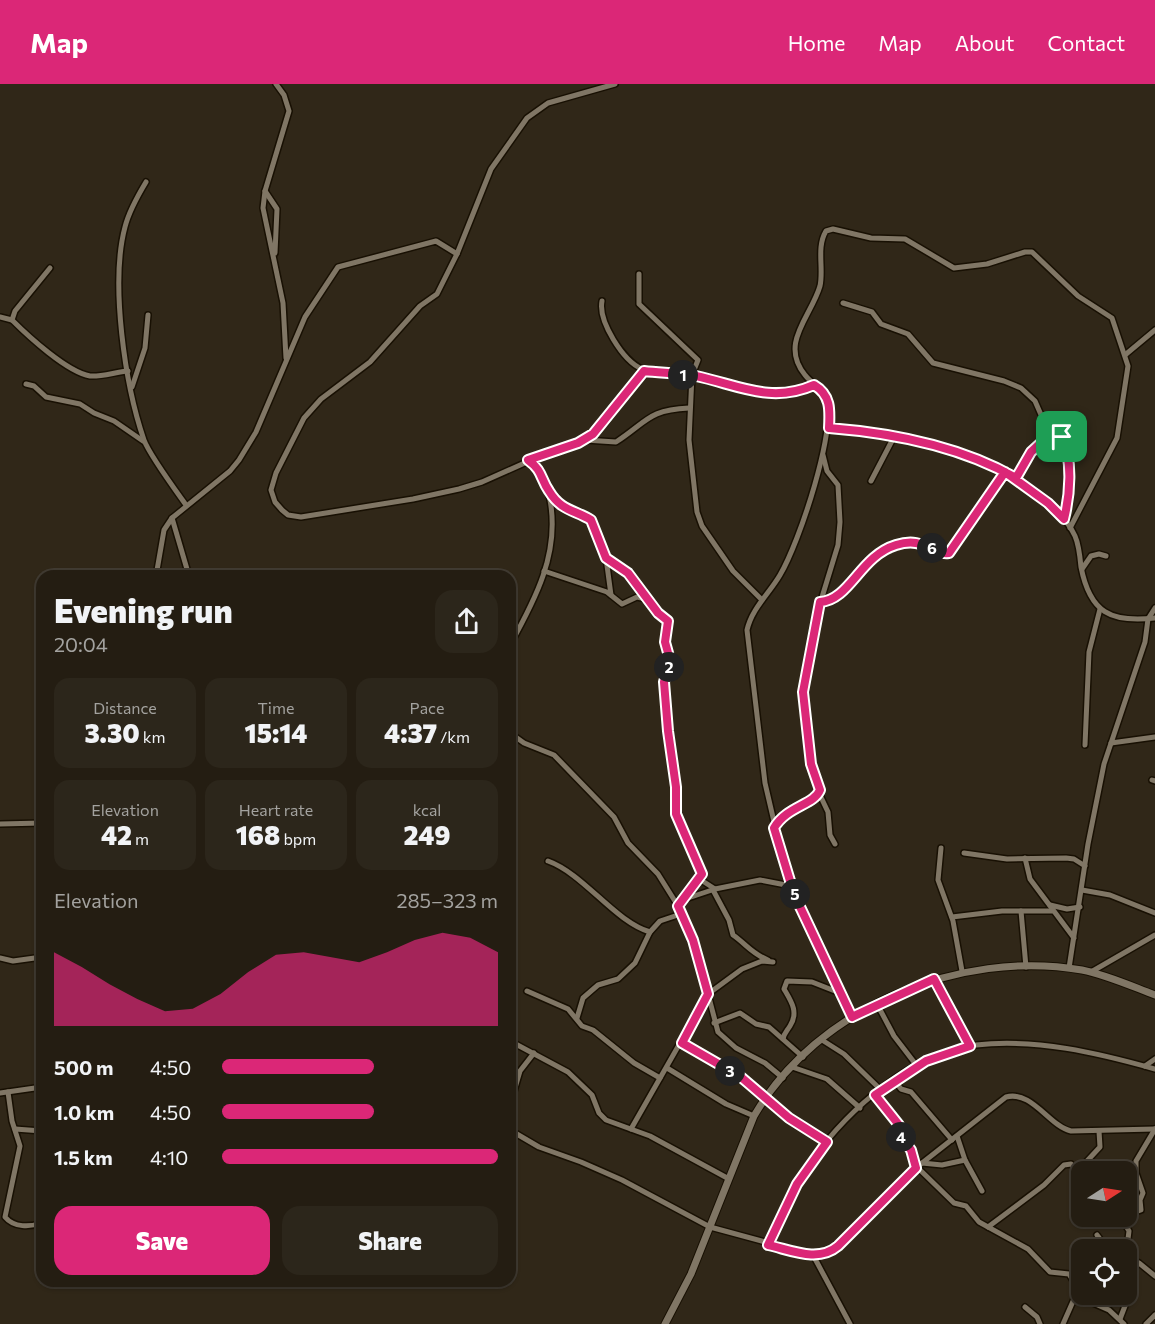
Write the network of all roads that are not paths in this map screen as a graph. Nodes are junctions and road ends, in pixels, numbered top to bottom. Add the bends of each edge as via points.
1 (276, 84) edge
2 (615, 84) edge
3 (146, 182) dead end
4 (265, 191) junction
5 (457, 254) junction
6 (275, 258) junction
7 (50, 268) dead end
8 (639, 274) dead end
9 (602, 301) dead end
10 (843, 303) dead end
11 (148, 315) dead end
12 (0, 317) edge
13 (12, 320) junction
14 (1155, 330) edge
15 (1125, 355) junction
16 (286, 359) junction
17 (128, 370) junction
18 (644, 371) junction
19 (692, 375) junction
20 (26, 384) dead end
21 (814, 385) junction
22 (132, 388) junction
23 (689, 408) junction
24 (1046, 426) junction
25 (829, 428) junction
26 (895, 435) junction
27 (585, 440) junction
28 (145, 442) junction
29 (823, 454) junction
30 (528, 460) junction
31 (1005, 472) junction
32 (1016, 478) junction
33 (871, 481) dead end
34 (548, 491) junction
35 (186, 505) junction
36 (172, 518) junction
37 (1064, 519) junction
38 (1070, 528) junction
39 (1106, 556) dead end
40 (606, 558) junction
41 (1082, 569) junction
42 (157, 570) edge
43 (187, 570) edge
44 (544, 571) junction
45 (611, 595) junction
46 (648, 599) junction
47 (762, 600) junction
48 (820, 602) junction
49 (1155, 608) edge
50 (1100, 609) junction
51 (1155, 618) edge
52 (1148, 619) junction
53 (516, 635) edge
54 (516, 737) edge
55 (1155, 737) edge
56 (1111, 743) junction
57 (1085, 745) dead end
58 (819, 793) junction
59 (36, 822) edge
60 (0, 824) edge
61 (774, 828) junction
62 (835, 844) dead end
63 (940, 848) dead end
64 (964, 853) dead end
65 (1024, 858) junction
66 (548, 861) dead end
67 (1085, 866) junction
68 (701, 880) junction
69 (791, 886) junction
70 (714, 890) junction
71 (1082, 890) junction
72 (679, 904) junction
73 (1080, 907) junction
74 (1051, 908) junction
75 (1021, 911) junction
76 (1155, 913) edge
77 (681, 914) junction
78 (952, 917) junction
79 (650, 932) junction
80 (1155, 935) edge
81 (1074, 938) junction
82 (0, 958) edge
83 (36, 958) edge
84 (1026, 967) junction
85 (1070, 968) junction
86 (962, 971) junction
87 (1091, 972) junction
88 (934, 979) junction
89 (527, 991) dead end
90 (840, 993) junction
91 (708, 994) junction
92 (1155, 995) edge
93 (877, 1004) junction
94 (852, 1017) junction
95 (577, 1019) junction
96 (714, 1023) junction
97 (783, 1039) junction
98 (822, 1040) junction
99 (682, 1043) junction
100 (516, 1044) edge
101 (970, 1046) junction
102 (534, 1053) junction
103 (803, 1057) junction
104 (1155, 1059) edge
105 (917, 1066) junction
106 (1145, 1066) junction
107 (792, 1067) junction
108 (667, 1068) junction
109 (1155, 1069) edge
110 (783, 1077) junction
111 (660, 1078) junction
112 (894, 1080) junction
113 (516, 1084) edge
114 (36, 1088) edge
115 (881, 1090) junction
116 (8, 1092) junction
117 (0, 1093) edge
118 (875, 1095) junction
119 (765, 1097) junction
120 (860, 1108) junction
121 (754, 1116) junction
122 (15, 1129) junction
123 (631, 1129) junction
124 (1155, 1130) edge
125 (36, 1131) edge
126 (1099, 1131) junction
127 (516, 1134) edge
128 (955, 1138) junction
129 (827, 1142) junction
130 (965, 1160) junction
131 (1088, 1161) edge
132 (1136, 1161) edge
133 (1071, 1164) edge
134 (918, 1166) junction
135 (1137, 1175) edge
136 (729, 1179) junction
137 (982, 1191) dead end
138 (1137, 1211) edge
139 (36, 1224) edge
140 (710, 1227) junction
141 (988, 1227) junction
142 (1097, 1235) dead end
143 (1100, 1239) edge
144 (768, 1245) junction
145 (813, 1255) junction
146 (1137, 1262) edge
147 (1071, 1276) edge
148 (1155, 1276) edge
149 (1071, 1305) edge
150 (1094, 1305) edge
151 (1126, 1305) edge
152 (1025, 1307) dead end
153 (1155, 1314) edge
154 (1122, 1321) edge
155 (665, 1324) edge
156 (850, 1324) edge
157 (1040, 1324) edge
158 (1063, 1324) edge
159 (1146, 1324) edge

1 - 4 street via 289,111
2 - 5 street via 548,103 527,118 491,169
3 - 17 street via 128,216 121,246 121,314
4 - 6 street via 264,220
4 - 6 street via 277,209
5 - 16 street via 436,241 338,267 305,317
5 - 30 street via 437,294 420,306 370,362 321,399 304,418 276,473 271,490 275,502 288,515 301,517 413,499 482,482
6 - 16 street
7 - 13 street
8 - 19 street via 639,304 698,359
9 - 18 street via 600,309 609,332
10 - 24 street via 872,312 881,324 908,334 933,363 1022,388 1035,400
11 - 22 street via 145,348
12 - 13 street
13 - 17 street via 40,345 85,374 96,376
14 - 15 street
15 - 21 street via 1112,318 1078,296 1032,252 954,268 905,239 871,238 833,229 822,238 819,289 797,329 797,362
15 - 38 street via 1127,377 1118,438
16 - 35 street via 256,432 239,460
17 - 22 street
18 - 19 street
18 - 27 street via 605,423
19 - 21 street via 760,394
19 - 23 street
20 - 28 street via 46,397 80,404
21 - 25 street via 828,398
22 - 28 street
23 - 27 street via 661,410 616,442
23 - 47 street via 699,519 733,571
24 - 32 street via 1043,441 1031,452
24 - 37 street via 1062,437 1065,446 1069,484
25 - 26 street
25 - 29 street
26 - 31 street
26 - 33 street
27 - 30 street
28 - 35 street
29 - 47 street via 790,555
29 - 48 street via 827,471 838,485 840,522 838,545
30 - 34 street via 543,476
31 - 32 street
31 - 48 street via 949,553 913,542 893,546 869,559 841,595
32 - 37 street
34 - 40 street via 567,511 591,520
34 - 44 street via 553,534
35 - 36 street
36 - 42 street via 162,535
36 - 43 street
37 - 38 street
38 - 41 street via 1079,548
39 - 41 street via 1091,556
40 - 45 street
40 - 46 street via 628,573
41 - 50 street
44 - 45 street
44 - 53 street via 531,609
45 - 46 street via 624,605 638,597
46 - 68 street via 668,621 665,642 670,660 664,682 676,814 701,870
47 - 61 street via 749,621 748,641
48 - 58 street via 803,692 811,764
49 - 52 street
50 - 52 street via 1116,619
50 - 57 street via 1089,652
51 - 52 street
52 - 56 street via 1145,642
54 - 72 street via 554,755 576,776 614,817 628,843 658,874
55 - 56 street
56 - 67 street
58 - 61 street via 785,813
58 - 62 street via 830,818 830,835
59 - 60 street
61 - 69 street
63 - 78 street via 938,880
64 - 65 street
65 - 67 street via 1074,859
65 - 74 street via 1030,879
66 - 79 street via 572,873 586,889
67 - 71 street
68 - 70 street
68 - 72 street
69 - 70 street via 760,880
69 - 90 street
70 - 72 street
70 - 91 street via 733,935 743,940 750,951 770,961 742,969
71 - 73 street
71 - 76 street via 1110,895
72 - 77 street
73 - 74 street
73 - 81 street
74 - 75 street
74 - 81 street
75 - 78 street
75 - 84 street
77 - 79 street via 666,917
77 - 91 street via 693,940
78 - 86 street
79 - 95 street via 635,963 613,982 598,985 583,998
80 - 87 street
81 - 85 street
82 - 83 street via 13,962
84 - 85 street
84 - 86 street
85 - 87 street
86 - 88 street
87 - 92 street
88 - 93 street
88 - 101 street
89 - 95 street via 568,1009
90 - 94 street
90 - 97 street via 800,980 785,982 793,1013
91 - 96 street
91 - 99 street
93 - 94 street
93 - 105 street via 894,1036
94 - 98 street
95 - 111 street via 634,1064
96 - 97 street via 740,1013 769,1027
96 - 110 street via 736,1048
97 - 103 street
98 - 103 street
98 - 115 street via 844,1054
99 - 108 street
99 - 119 street via 741,1077
100 - 102 street
101 - 105 street
101 - 106 street via 1033,1045
102 - 113 street via 520,1071
102 - 123 street via 568,1072 592,1095 606,1120
103 - 107 street
104 - 106 street
105 - 112 street
106 - 109 street
107 - 110 street
107 - 120 street via 827,1079
108 - 111 street
108 - 121 street via 734,1109
110 - 119 street
111 - 123 street
112 - 115 street
112 - 128 street via 901,1089 911,1092
114 - 116 street
115 - 118 street
116 - 117 street
116 - 122 street
118 - 120 street
118 - 134 street via 899,1125
119 - 121 street
119 - 129 street
120 - 129 street
121 - 136 street
122 - 125 street
122 - 139 street via 20,1150 5,1217 10,1222
123 - 136 street
124 - 126 street
124 - 132 street
126 - 128 street via 1066,1130 1025,1100 1012,1096 1001,1100
126 - 131 street via 1100,1147
127 - 140 street via 622,1180
128 - 130 street
128 - 134 street
129 - 144 street via 797,1184
130 - 134 street via 942,1166
130 - 137 street
133 - 141 street via 1064,1165
134 - 141 street via 944,1195 955,1204 966,1206
134 - 145 street via 830,1252
135 - 138 street via 1143,1189 1141,1209
136 - 140 street
140 - 144 street
140 - 155 street
141 - 147 street via 1028,1249 1050,1272
142 - 143 street
144 - 145 street
145 - 156 street
146 - 148 street
149 - 158 street
150 - 154 street
151 - 154 street
152 - 157 street
153 - 159 street

